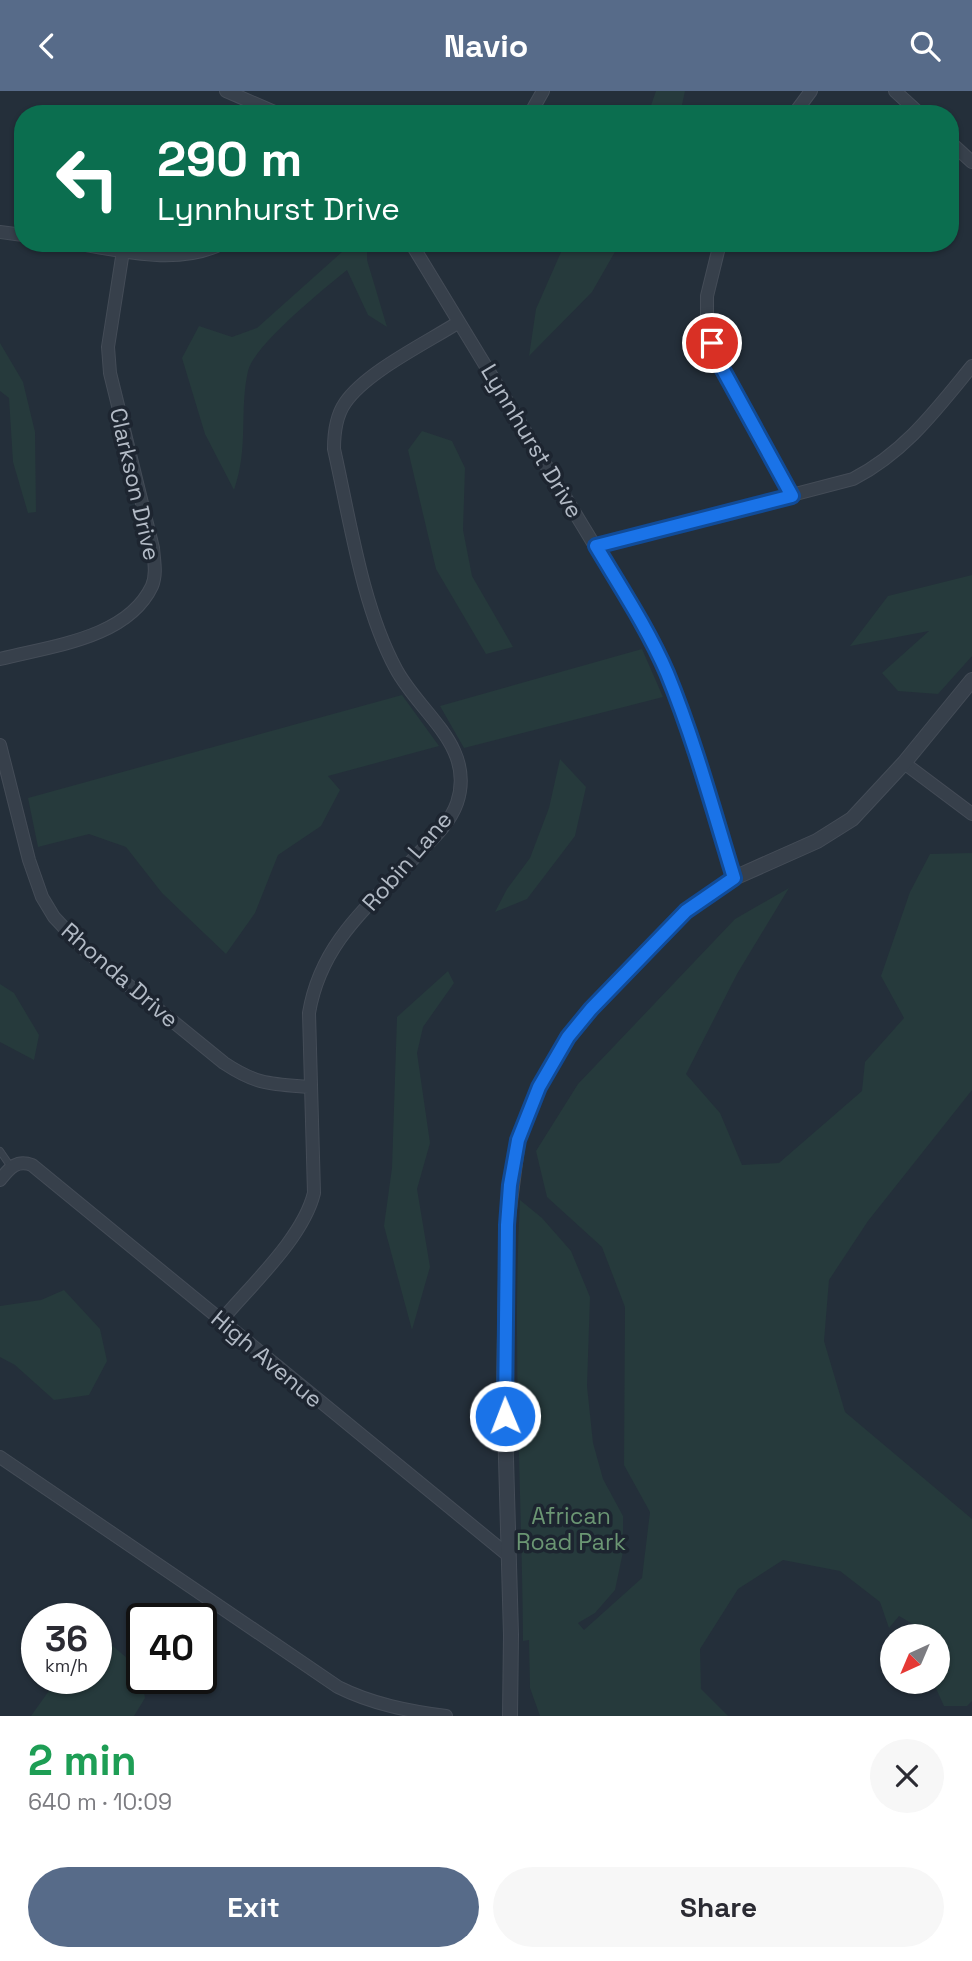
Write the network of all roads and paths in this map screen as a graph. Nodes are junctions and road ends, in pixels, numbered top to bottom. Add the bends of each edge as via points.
1 (226, 91) edge
2 (895, 91) edge
3 (258, 105) edge
4 (910, 105) edge
5 (959, 150) edge
6 (972, 162) edge
7 (122, 252) edge
8 (145, 252) edge
9 (198, 252) edge
10 (421, 252) edge
11 (716, 252) edge
12 (459, 322) junction
13 (972, 366) edge
14 (792, 496) junction
15 (596, 546) junction
16 (0, 659) edge
17 (972, 680) edge
18 (0, 745) edge
19 (904, 763) junction
20 (972, 814) edge
21 (734, 878) junction
22 (310, 1087) junction
23 (0, 1151) edge
24 (11, 1167) junction
25 (0, 1180) edge
26 (220, 1321) junction
27 (0, 1457) edge
28 (509, 1556) junction
29 (446, 1716) edge
30 (510, 1716) edge

1 - 3 street
2 - 4 street
5 - 6 street
7 - 16 street, Clarkson Drive via 108,347 110,373 153,548 151,586 116,625
8 - 9 street
10 - 12 street, Lynnhurst Drive
11 - 14 street via 707,296 707,327 713,348
12 - 15 street, Lynnhurst Drive
12 - 22 street, Robin Lane via 356,388 343,405 334,430 334,449 383,642 397,671 449,740 462,777 456,804 441,830 345,931 325,959 309,1013
13 - 14 street via 906,444 876,467 853,479
14 - 15 street
15 - 21 street, Lynnhurst Drive via 667,674
17 - 19 street
18 - 22 street, Rhonda Drive via 29,860 54,917 84,949 246,1079
19 - 20 street
19 - 21 street via 852,819 817,841
21 - 28 street via 686,911 591,1009 568,1037 539,1087 518,1140 507,1239 504,1388
22 - 26 street, Robin Lane via 314,1193 309,1211
23 - 24 lane
24 - 25 street
24 - 26 street, High Avenue via 25,1162 32,1165
26 - 28 street, High Avenue
27 - 29 street via 338,1686 366,1700
28 - 30 street

